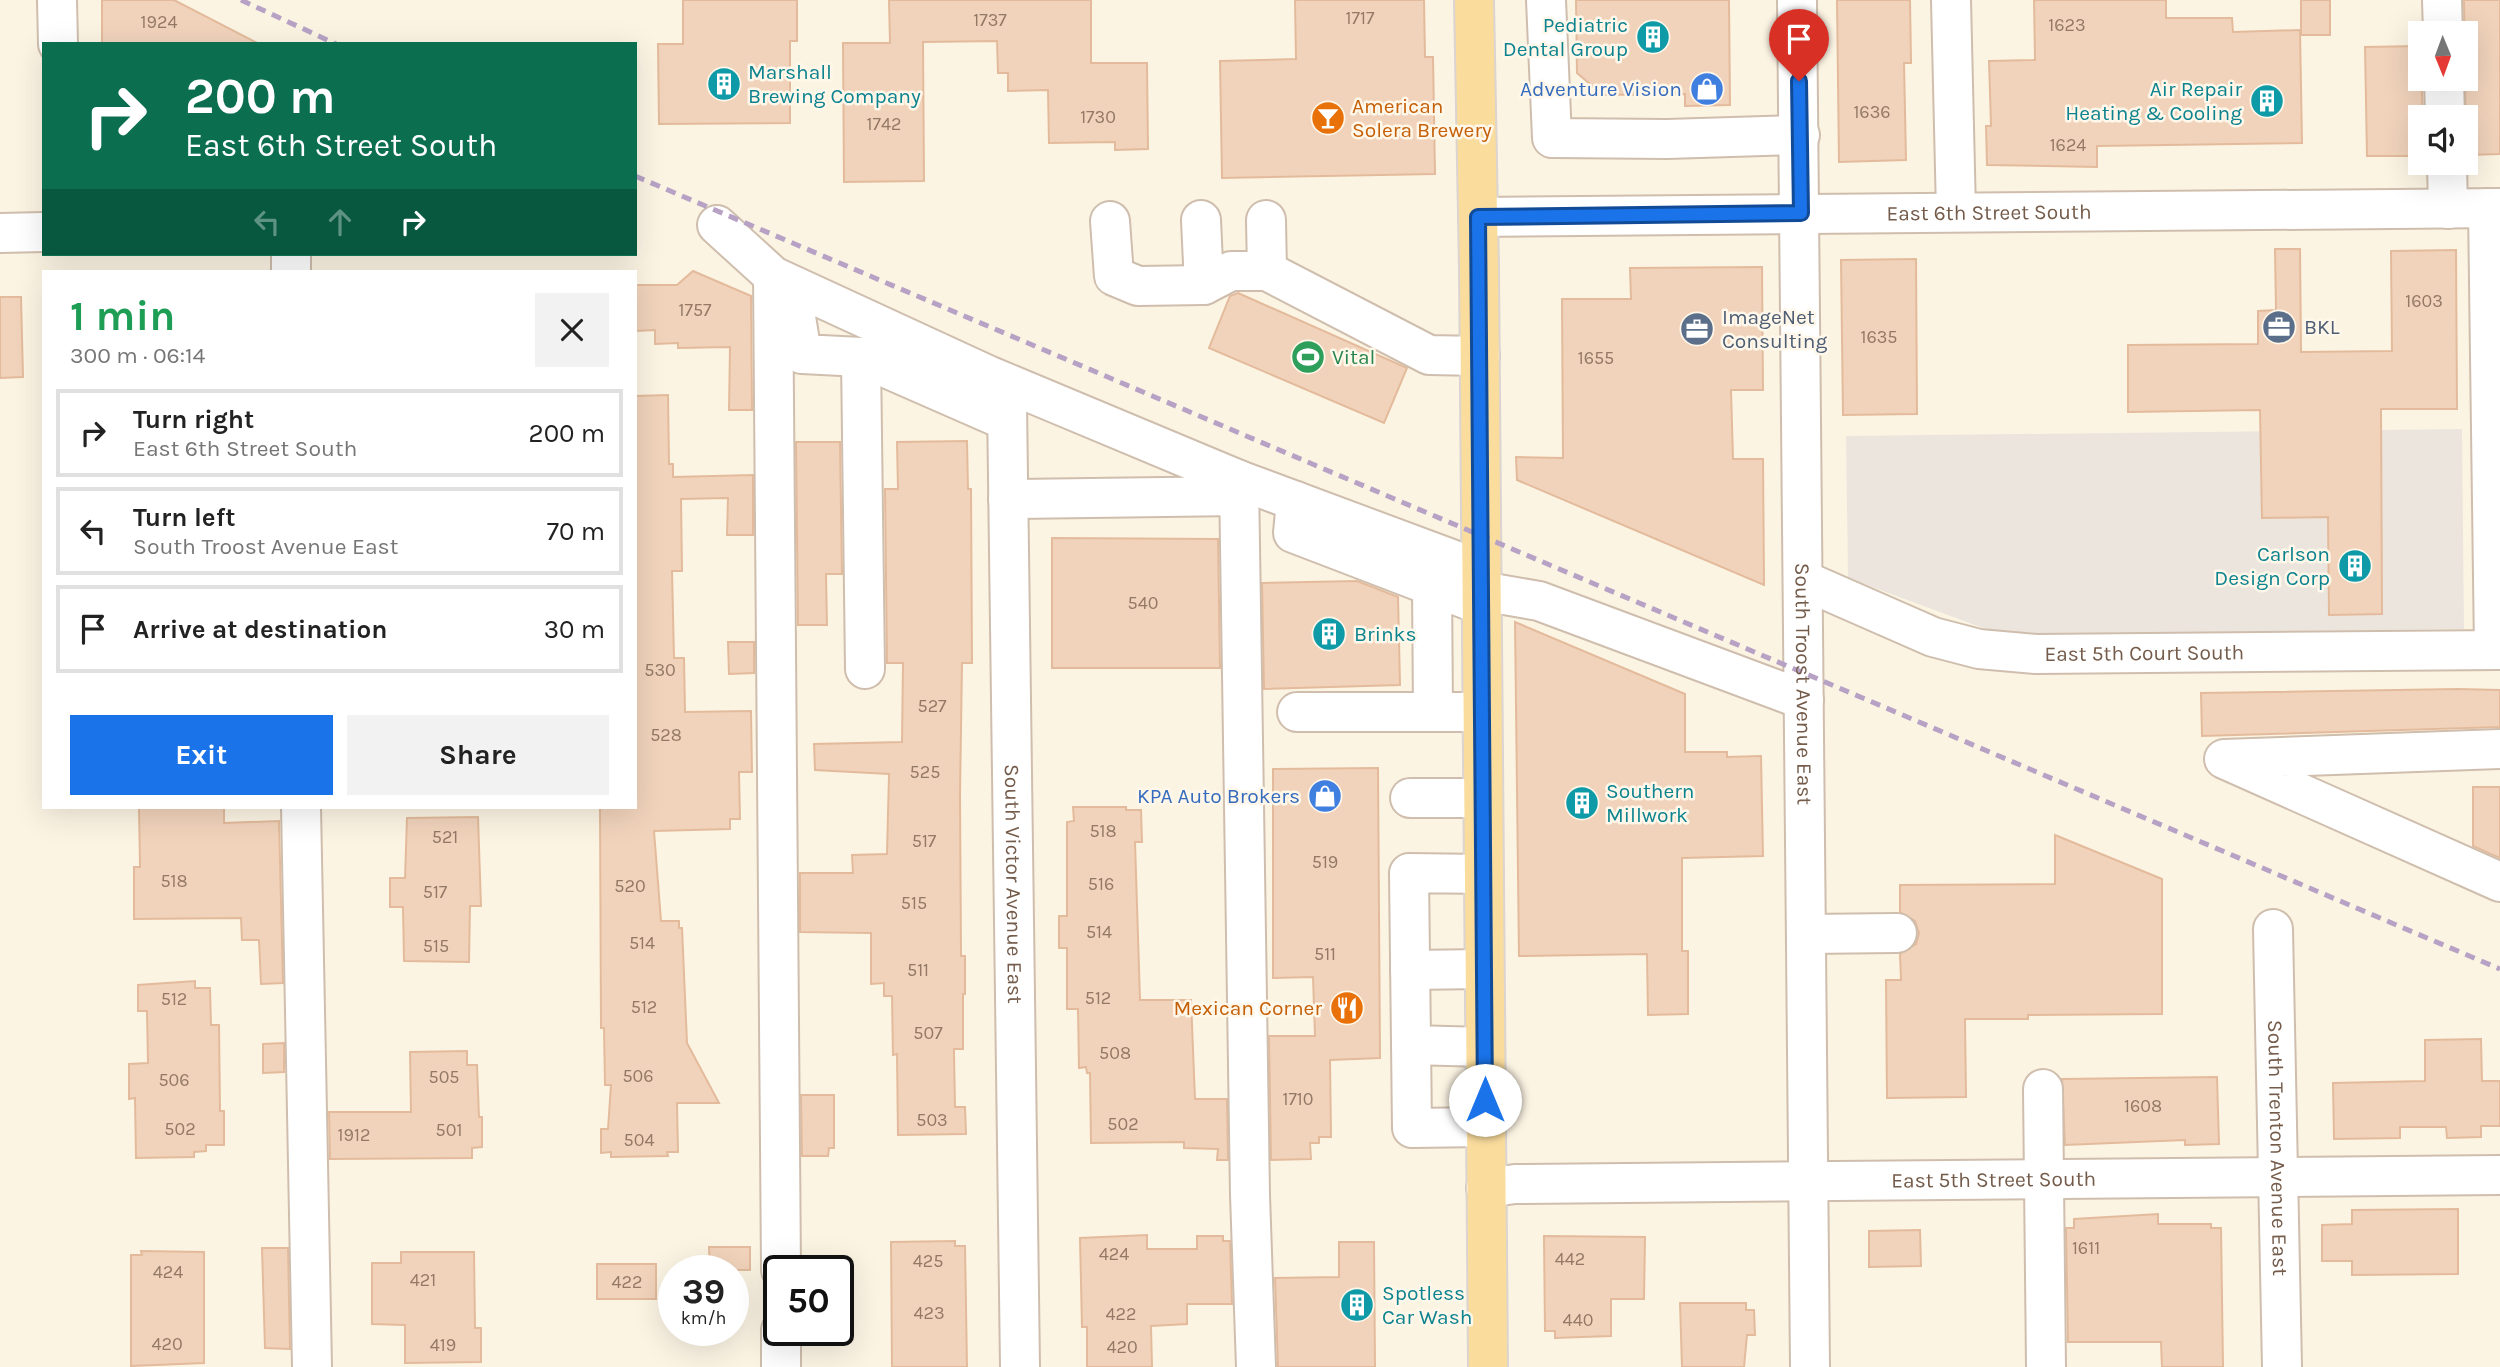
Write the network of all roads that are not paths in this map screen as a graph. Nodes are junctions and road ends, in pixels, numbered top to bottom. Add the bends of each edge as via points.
1 (57, 0) edge
2 (1474, 0) edge
3 (1546, 0) edge
4 (1797, 0) edge
5 (1951, 0) edge
6 (2442, 0) edge
7 (2443, 21) edge
8 (58, 42) edge
9 (1800, 135) junction
10 (2447, 175) edge
11 (2494, 208) edge
12 (2448, 209) junction
13 (1956, 212) junction
14 (1801, 213) junction
15 (1478, 217) junction
16 (1201, 220) dead end
17 (1266, 220) dead end
18 (1110, 221) dead end
19 (717, 225) dead end
20 (42, 232) edge
21 (0, 233) edge
22 (1267, 271) junction
23 (773, 276) junction
24 (1205, 285) junction
25 (1480, 356) junction
26 (861, 357) junction
27 (2495, 433) edge
28 (1240, 488) junction
29 (1008, 499) junction
30 (1296, 501) junction
31 (1803, 580) junction
32 (1432, 585) junction
33 (1481, 589) junction
34 (2497, 650) edge
35 (865, 669) dead end
36 (1804, 700) junction
37 (1297, 712) dead end
38 (1433, 712) junction
39 (1482, 712) junction
40 (2500, 749) edge
41 (1410, 798) dead end
42 (1483, 798) junction
43 (301, 809) edge
44 (1484, 874) junction
45 (2500, 882) edge
46 (2273, 929) dead end
47 (1897, 933) dead end
48 (1806, 934) junction
49 (1484, 968) junction
50 (1410, 970) junction
51 (1411, 1045) junction
52 (1485, 1047) junction
53 (2043, 1089) dead end
54 (1485, 1127) junction
55 (2500, 1175) edge
56 (2045, 1177) junction
57 (2279, 1177) junction
58 (1807, 1180) junction
59 (1486, 1188) junction
60 (780, 1255) edge
61 (781, 1346) edge
62 (312, 1367) edge
63 (781, 1367) edge
64 (1020, 1367) edge
65 (1256, 1367) edge
66 (1488, 1367) edge
67 (1810, 1367) edge
68 (2046, 1367) edge
69 (2282, 1367) edge

1 - 8 street
2 - 15 main road
3 - 9 street via 1552,138
4 - 9 street, South Troost Avenue East
5 - 13 street
6 - 7 street
9 - 14 street, South Troost Avenue East
10 - 12 street
11 - 12 street, East 6th Street South
11 - 27 street
12 - 13 street, East 6th Street South
13 - 14 street, East 6th Street South
14 - 15 street, East 6th Street South
14 - 31 street, South Troost Avenue East
15 - 25 main road
16 - 24 street
17 - 22 street
18 - 24 street via 1114,276 1138,286
19 - 23 street
20 - 21 street
22 - 24 street via 1231,271
22 - 25 street via 1429,355
23 - 26 street via 796,317 802,354
23 - 28 street
23 - 60 street
25 - 33 main road
26 - 29 street, South Victor Avenue East via 1007,412
26 - 35 street
27 - 34 street
28 - 29 street
28 - 30 street
28 - 65 street
29 - 64 street, South Victor Avenue East
30 - 32 street via 1293,533
30 - 33 street
31 - 34 street, East 5th Court South via 1933,637 1979,649 2036,654
31 - 36 street, South Troost Avenue East
32 - 33 street
32 - 38 street
33 - 36 street via 1539,601
33 - 39 main road
36 - 48 street, South Troost Avenue East
37 - 38 street
38 - 39 street
39 - 42 main road
40 - 45 street via 2224,759
41 - 42 street
42 - 44 main road
43 - 62 street
44 - 49 main road
44 - 50 street via 1409,873
46 - 57 street, South Trenton Avenue East
47 - 48 street
48 - 58 street, South Troost Avenue East
49 - 50 street
49 - 52 main road
50 - 51 street
51 - 52 street
51 - 54 street via 1412,1128
52 - 54 main road
53 - 56 street
54 - 59 main road
55 - 57 street, East 5th Street South
56 - 57 street, East 5th Street South
56 - 58 street, East 5th Street South
56 - 68 street
57 - 69 street, South Trenton Avenue East
58 - 59 street, East 5th Street South
58 - 67 street, South Troost Avenue East
59 - 66 main road
61 - 63 street

